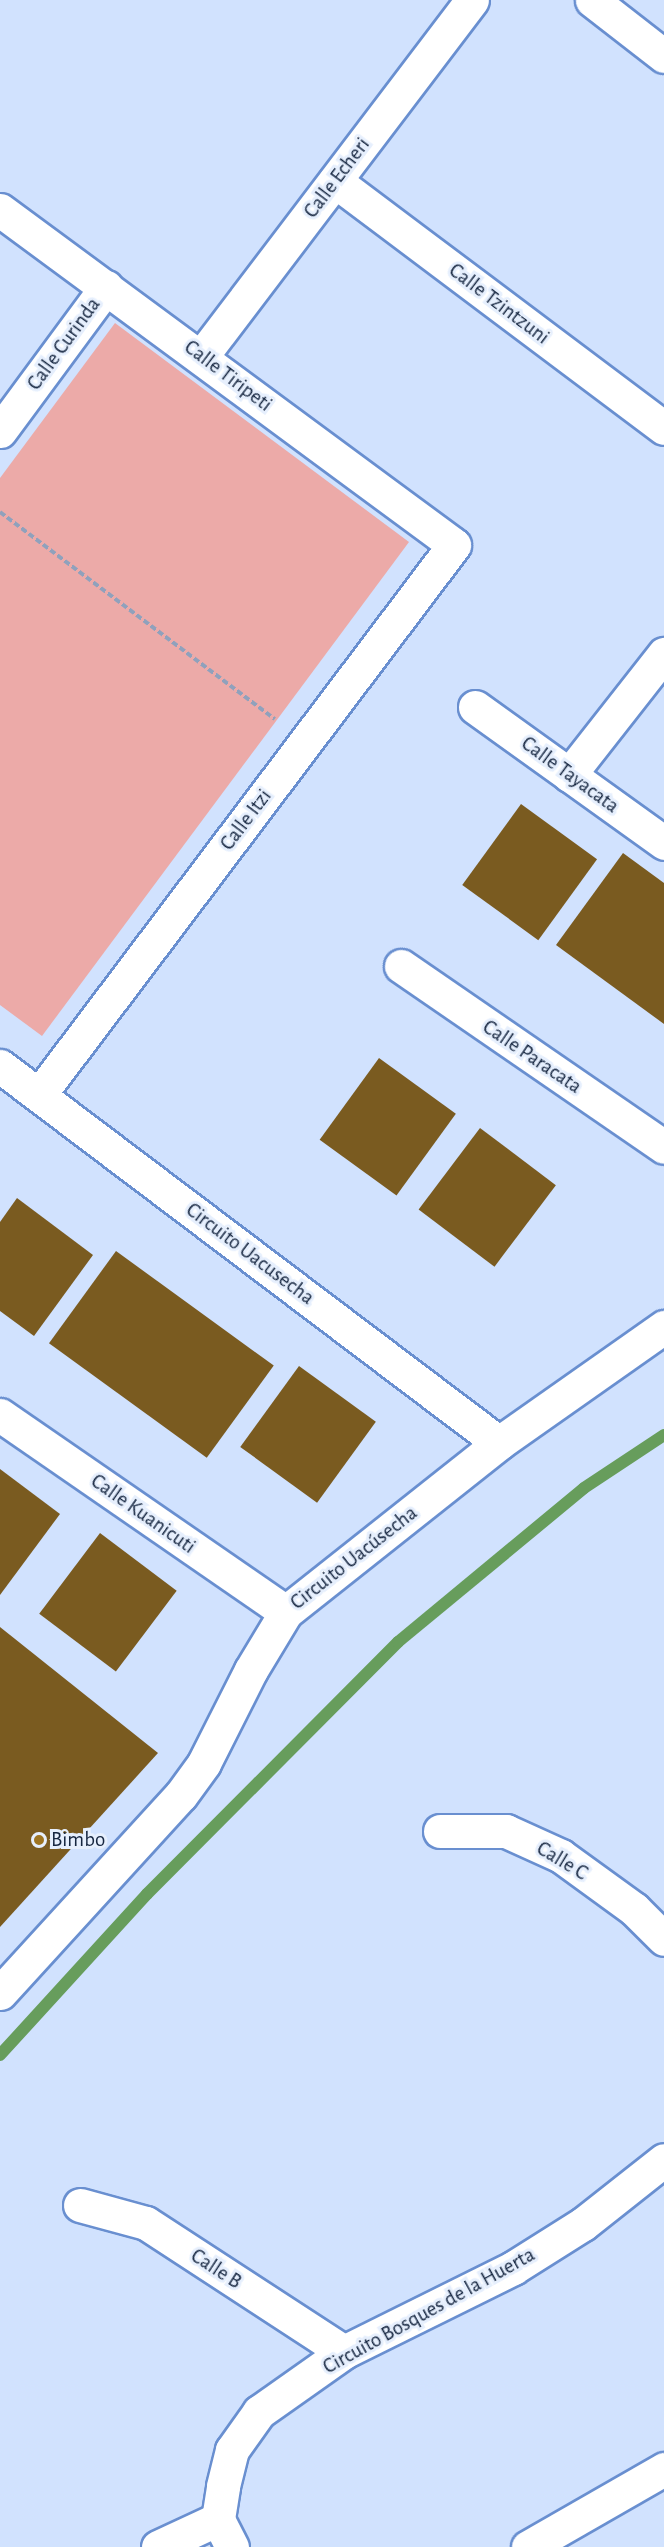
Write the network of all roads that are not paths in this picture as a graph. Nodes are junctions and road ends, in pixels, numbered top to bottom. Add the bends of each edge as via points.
1 (472, 0) edge
2 (592, 0) edge
3 (664, 56) edge
4 (335, 181) junction
5 (0, 210) edge
6 (106, 287) junction
7 (201, 357) junction
8 (664, 428) edge
9 (0, 431) edge
10 (453, 546) joint
11 (664, 654) edge
12 (475, 707) dead end
13 (569, 775) junction
14 (664, 843) edge
15 (401, 966) dead end
16 (0, 1066) edge
17 (39, 1095) junction
18 (664, 1147) edge
19 (664, 1327) edge
20 (0, 1415) edge
21 (499, 1443) junction
22 (286, 1612) junction
23 (440, 1831) dead end
24 (664, 1939) edge
25 (0, 1993) edge
26 (664, 2160) edge
27 (80, 2205) dead end
28 (344, 2352) junction
29 (664, 2469) edge
30 (225, 2533) edge
31 (158, 2547) edge
32 (528, 2547) edge

1 - 4 street, Calle Echeri
2 - 3 street
4 - 7 street, Calle Echeri
4 - 8 street, Calle Tzintzuni
5 - 6 street, Calle Tiripeti
6 - 7 street, Calle Tiripeti
6 - 9 street, Calle Curinda
7 - 10 street, Calle Tiripeti
10 - 17 street, Calle Itzi
11 - 13 street
12 - 13 street, Calle Tayacata
13 - 14 street, Calle Tayacata
15 - 18 street, Calle Paracata
16 - 17 street, Circuito Uacusecha
17 - 21 street, Circuito Uacusecha
19 - 21 street, Circuito Uacúsecha
20 - 22 street, Calle Kuanicuti
21 - 22 street, Circuito Uacúsecha
22 - 25 street, Circuito Uacúsecha via 251,1670 204,1763 181,1795
23 - 24 street, Calle C via 506,1831 561,1856 634,1909
26 - 28 street, Circuito Bosques de la Huerta via 583,2224 513,2268
27 - 28 street, Calle B via 146,2223
28 - 30 street, Circuito Bosques de la Huerta via 259,2412 232,2450
29 - 32 street
30 - 31 street, Circuito Bosques de la Huerta

